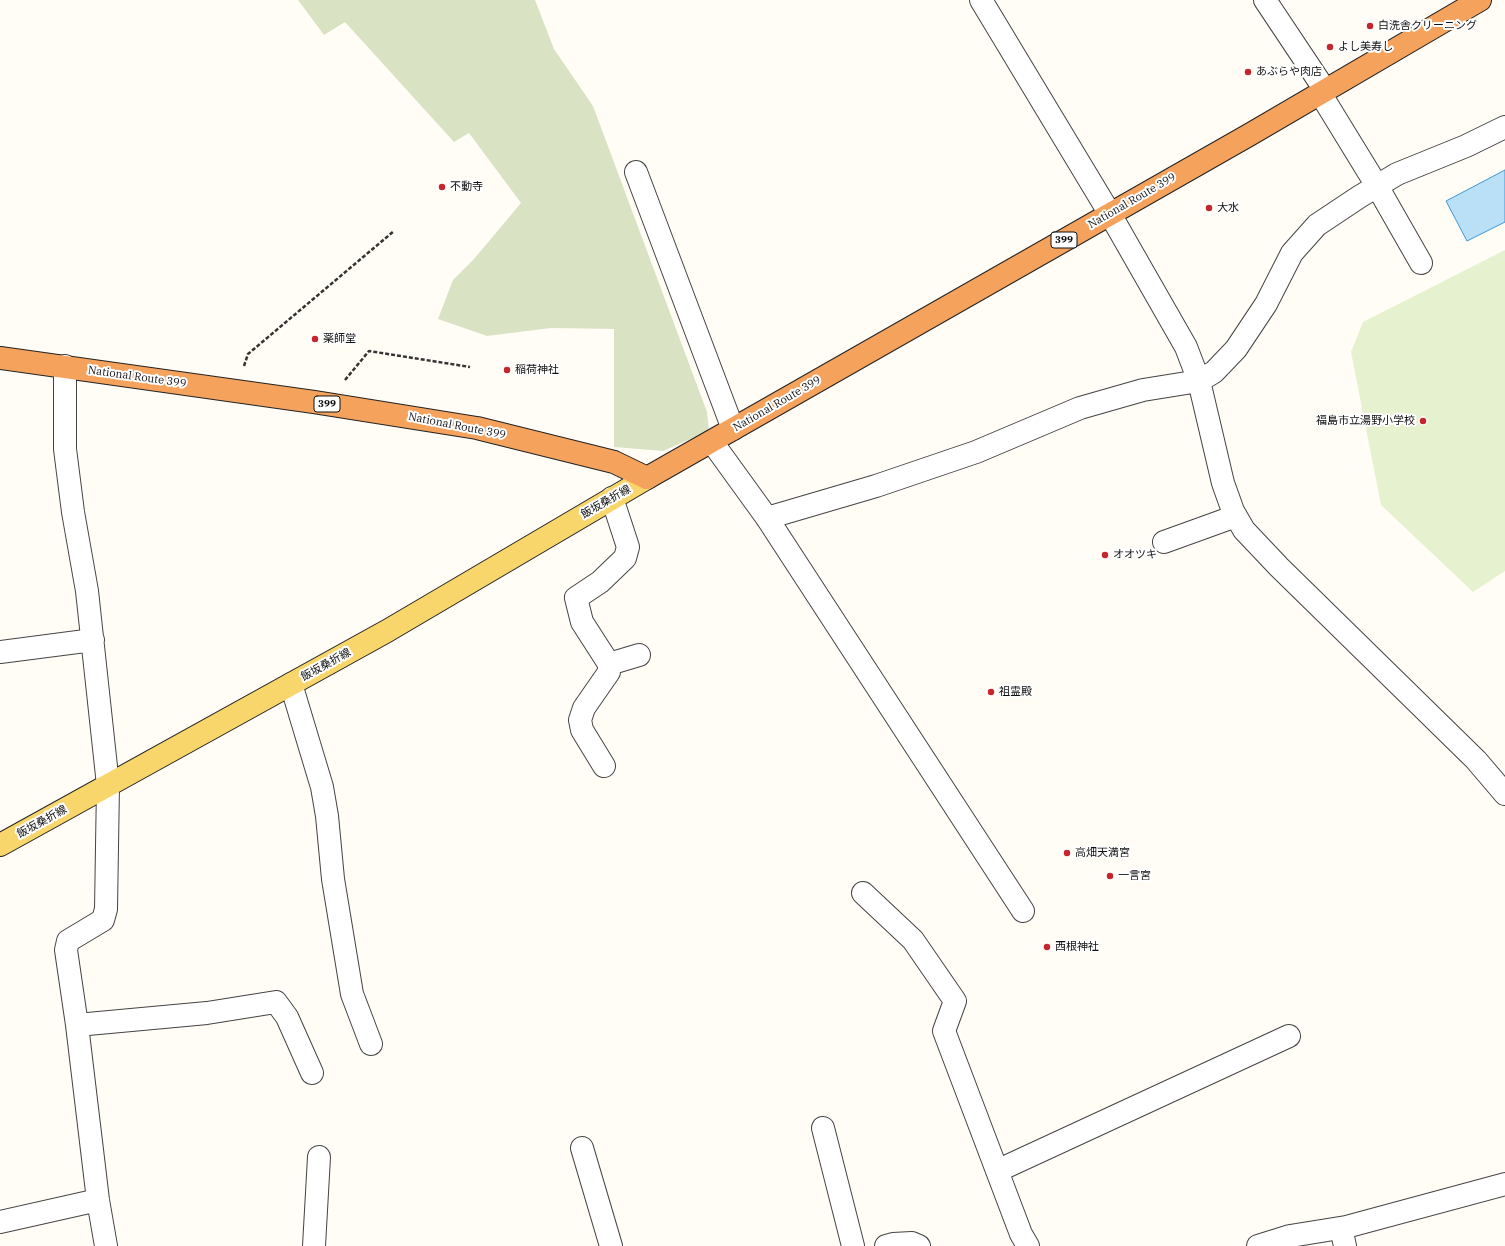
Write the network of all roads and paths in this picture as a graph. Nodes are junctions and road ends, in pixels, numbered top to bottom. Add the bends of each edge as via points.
1 (982, 0) edge
2 (1264, 0) edge
3 (1480, 0) edge
4 (1323, 91) junction
5 (1505, 127) edge
6 (636, 172) dead end
7 (1377, 186) junction
8 (1110, 214) junction
9 (394, 231) dead end
10 (1420, 263) dead end
11 (0, 358) edge
12 (65, 366) junction
13 (470, 367) dead end
14 (1199, 381) junction
15 (236, 391) junction
16 (326, 404) junction
17 (733, 429) junction
18 (712, 442) junction
19 (647, 478) junction
20 (612, 498) junction
21 (1236, 516) junction
22 (767, 518) junction
23 (1164, 542) dead end
24 (93, 640) junction
25 (0, 652) edge
26 (639, 655) dead end
27 (609, 664) junction
28 (291, 684) junction
29 (604, 766) dead end
30 (108, 786) junction
31 (1505, 794) edge
32 (0, 845) edge
33 (864, 893) dead end
34 (1023, 910) dead end
35 (77, 1025) junction
36 (1289, 1036) dead end
37 (371, 1044) dead end
38 (312, 1072) dead end
39 (823, 1128) dead end
40 (582, 1148) dead end
41 (319, 1157) dead end
42 (997, 1171) junction
43 (1505, 1184) edge
44 (98, 1200) junction
45 (0, 1222) edge
46 (1343, 1237) edge
47 (106, 1246) edge
48 (314, 1246) edge
49 (610, 1246) edge
50 (853, 1246) edge
51 (886, 1246) edge
52 (919, 1246) edge
53 (1028, 1246) edge
54 (1258, 1246) edge

1 - 8 street
2 - 4 street
3 - 4 highway, National Route 399 / 399
4 - 7 street
4 - 8 highway, National Route 399 / 399
5 - 7 street via 1397,174
6 - 17 street
7 - 10 street
7 - 14 street via 1317,225 1292,253 1266,304 1236,349 1214,372
8 - 14 street via 1186,347
8 - 17 highway, National Route 399 / 399
9 - 15 path via 248,354
11 - 12 highway, National Route 399 / 399
12 - 15 highway, National Route 399 / 399
12 - 24 street via 65,449
13 - 16 path via 369,351
14 - 21 street via 1223,483
14 - 22 street via 1144,390 1080,408 976,452 876,486
15 - 16 highway, National Route 399 / 399
16 - 19 highway, National Route 399 / 399 via 477,428 614,462
17 - 18 highway, National Route 399 / 399
18 - 19 highway, National Route 399 / 399
18 - 22 street
19 - 20 main road, 飯坂桑折線
20 - 27 street via 628,547 625,558 600,582 576,598 582,622
20 - 28 main road, 飯坂桑折線 via 387,631
21 - 23 street
21 - 31 street via 1244,530 1279,567 1476,760
22 - 34 street
24 - 25 street
24 - 30 street
26 - 27 street
27 - 29 street via 609,672 584,708 580,720 582,730
28 - 30 main road, 飯坂桑折線
28 - 37 street via 322,787 333,879 352,994
30 - 32 main road, 飯坂桑折線
30 - 35 street via 106,909 103,920 68,941 66,950
33 - 42 street via 913,940 955,1001 944,1031
35 - 38 street via 208,1013 276,1002 287,1018
35 - 44 street
36 - 42 street
39 - 50 street
40 - 49 street
41 - 48 street
42 - 53 street
43 - 46 street
44 - 45 street
44 - 47 street
46 - 54 street via 1290,1236
51 - 52 street via 912,1243

